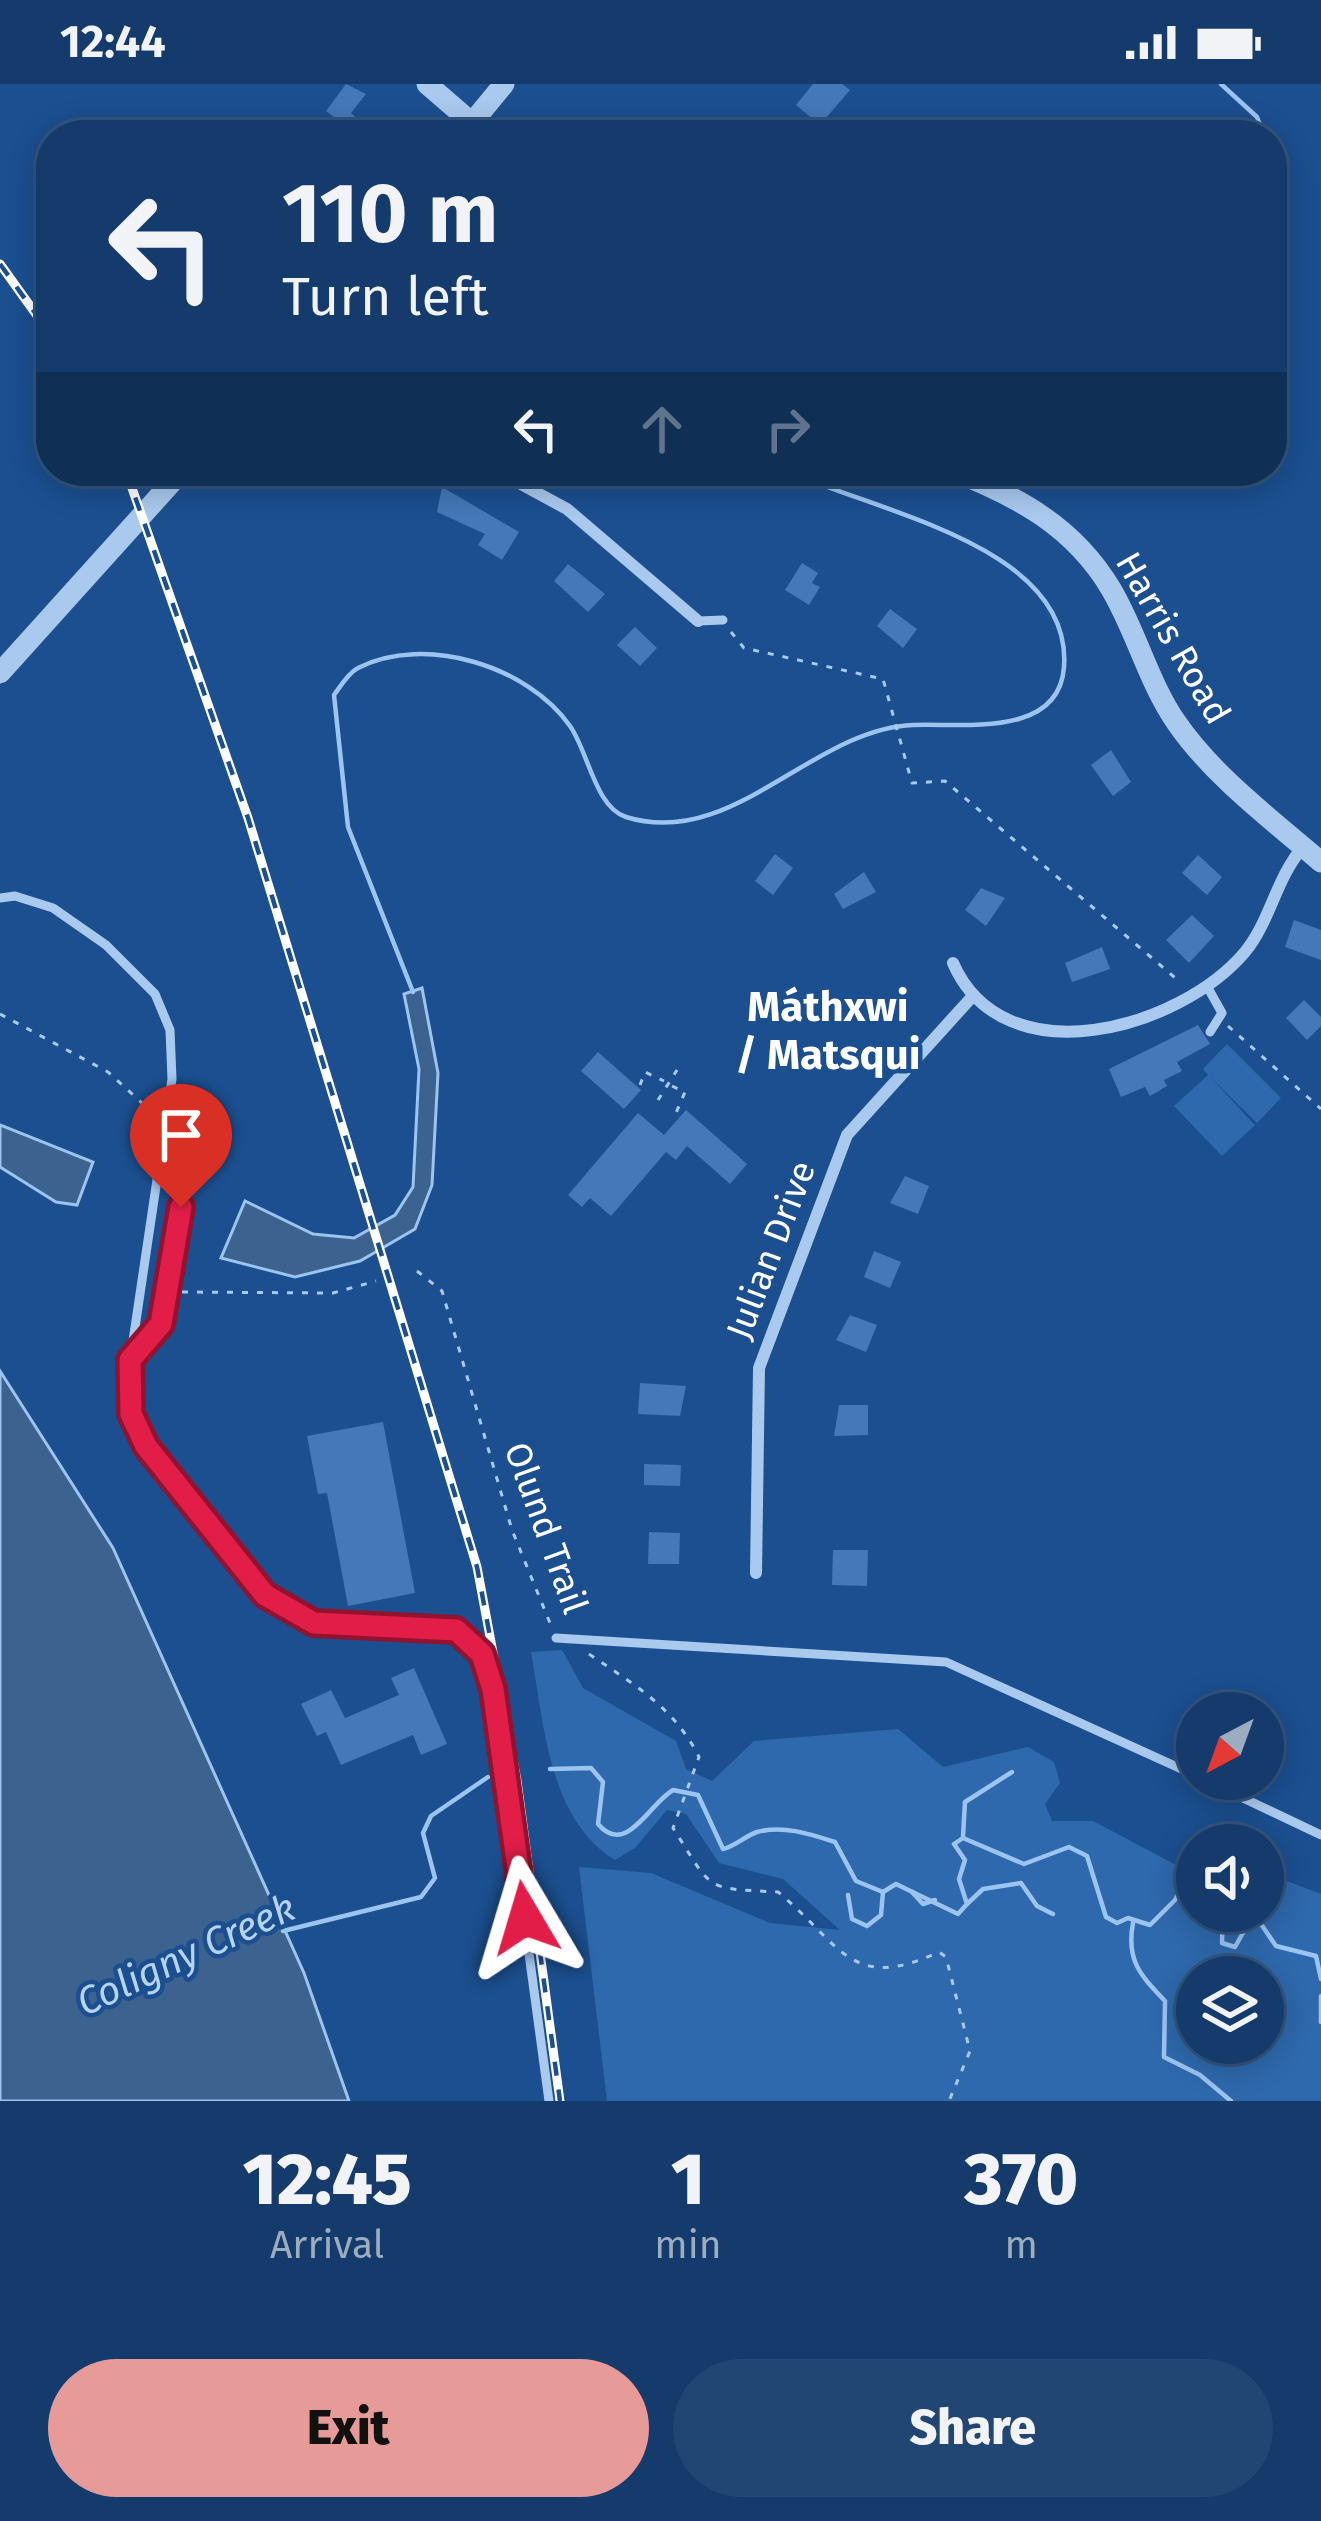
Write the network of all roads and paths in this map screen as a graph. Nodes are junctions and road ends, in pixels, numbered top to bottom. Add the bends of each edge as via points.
1 (428, 84) edge
2 (504, 84) edge
3 (462, 120) edge
4 (480, 120) edge
5 (168, 486) edge
6 (525, 486) edge
7 (987, 486) edge
8 (723, 620) joint
9 (698, 621) joint
10 (0, 673) edge
11 (1303, 847) junction
12 (1321, 862) edge
13 (0, 898) edge
14 (953, 963) dead end
15 (1202, 992) junction
16 (971, 998) junction
17 (0, 1014) edge
18 (1222, 1019) junction
19 (1210, 1031) dead end
20 (677, 1070) dead end
21 (668, 1084) junction
22 (640, 1085) dead end
23 (658, 1100) dead end
24 (1321, 1109) edge
25 (676, 1113) dead end
26 (164, 1122) junction
27 (417, 1271) dead end
28 (376, 1281) dead end
29 (168, 1291) junction
30 (130, 1360) junction
31 (755, 1573) dead end
32 (556, 1637) junction
33 (1176, 1767) edge
34 (1247, 1800) edge
35 (1321, 1835) edge
36 (549, 2101) edge
37 (949, 2101) edge

1 - 3 street
2 - 4 street
5 - 10 street
6 - 9 street via 567,509
7 - 11 street, Harris Road via 1031,505 1078,543 1112,591 1176,722
8 - 9 lane
8 - 15 path via 744,648 883,679 912,783 945,781
11 - 12 street, Harris Road
11 - 15 street via 1249,948
13 - 26 lane via 53,908 106,944 155,994 170,1030
14 - 16 street
15 - 16 street via 1122,1025 1060,1030 997,1014
15 - 18 lane
16 - 31 street, Julian Drive via 847,1135 758,1368
17 - 26 path via 108,1072
18 - 19 lane
18 - 24 path
20 - 21 path
21 - 22 path via 645,1072
21 - 23 path
21 - 25 path via 686,1093
26 - 29 lane via 182,1143 187,1166
26 - 30 lane
27 - 32 path, Olund Trail via 442,1291 512,1530
28 - 29 path via 333,1293
29 - 30 lane via 161,1324
30 - 36 lane via 131,1414 146,1446 265,1595 314,1623 456,1630 482,1654
32 - 33 lane via 946,1663
32 - 37 path, Olund Trail via 670,1710 699,1756 674,1828 710,1885 778,1892 858,1966 881,1971 939,1952 946,1957 970,2051
34 - 35 lane

